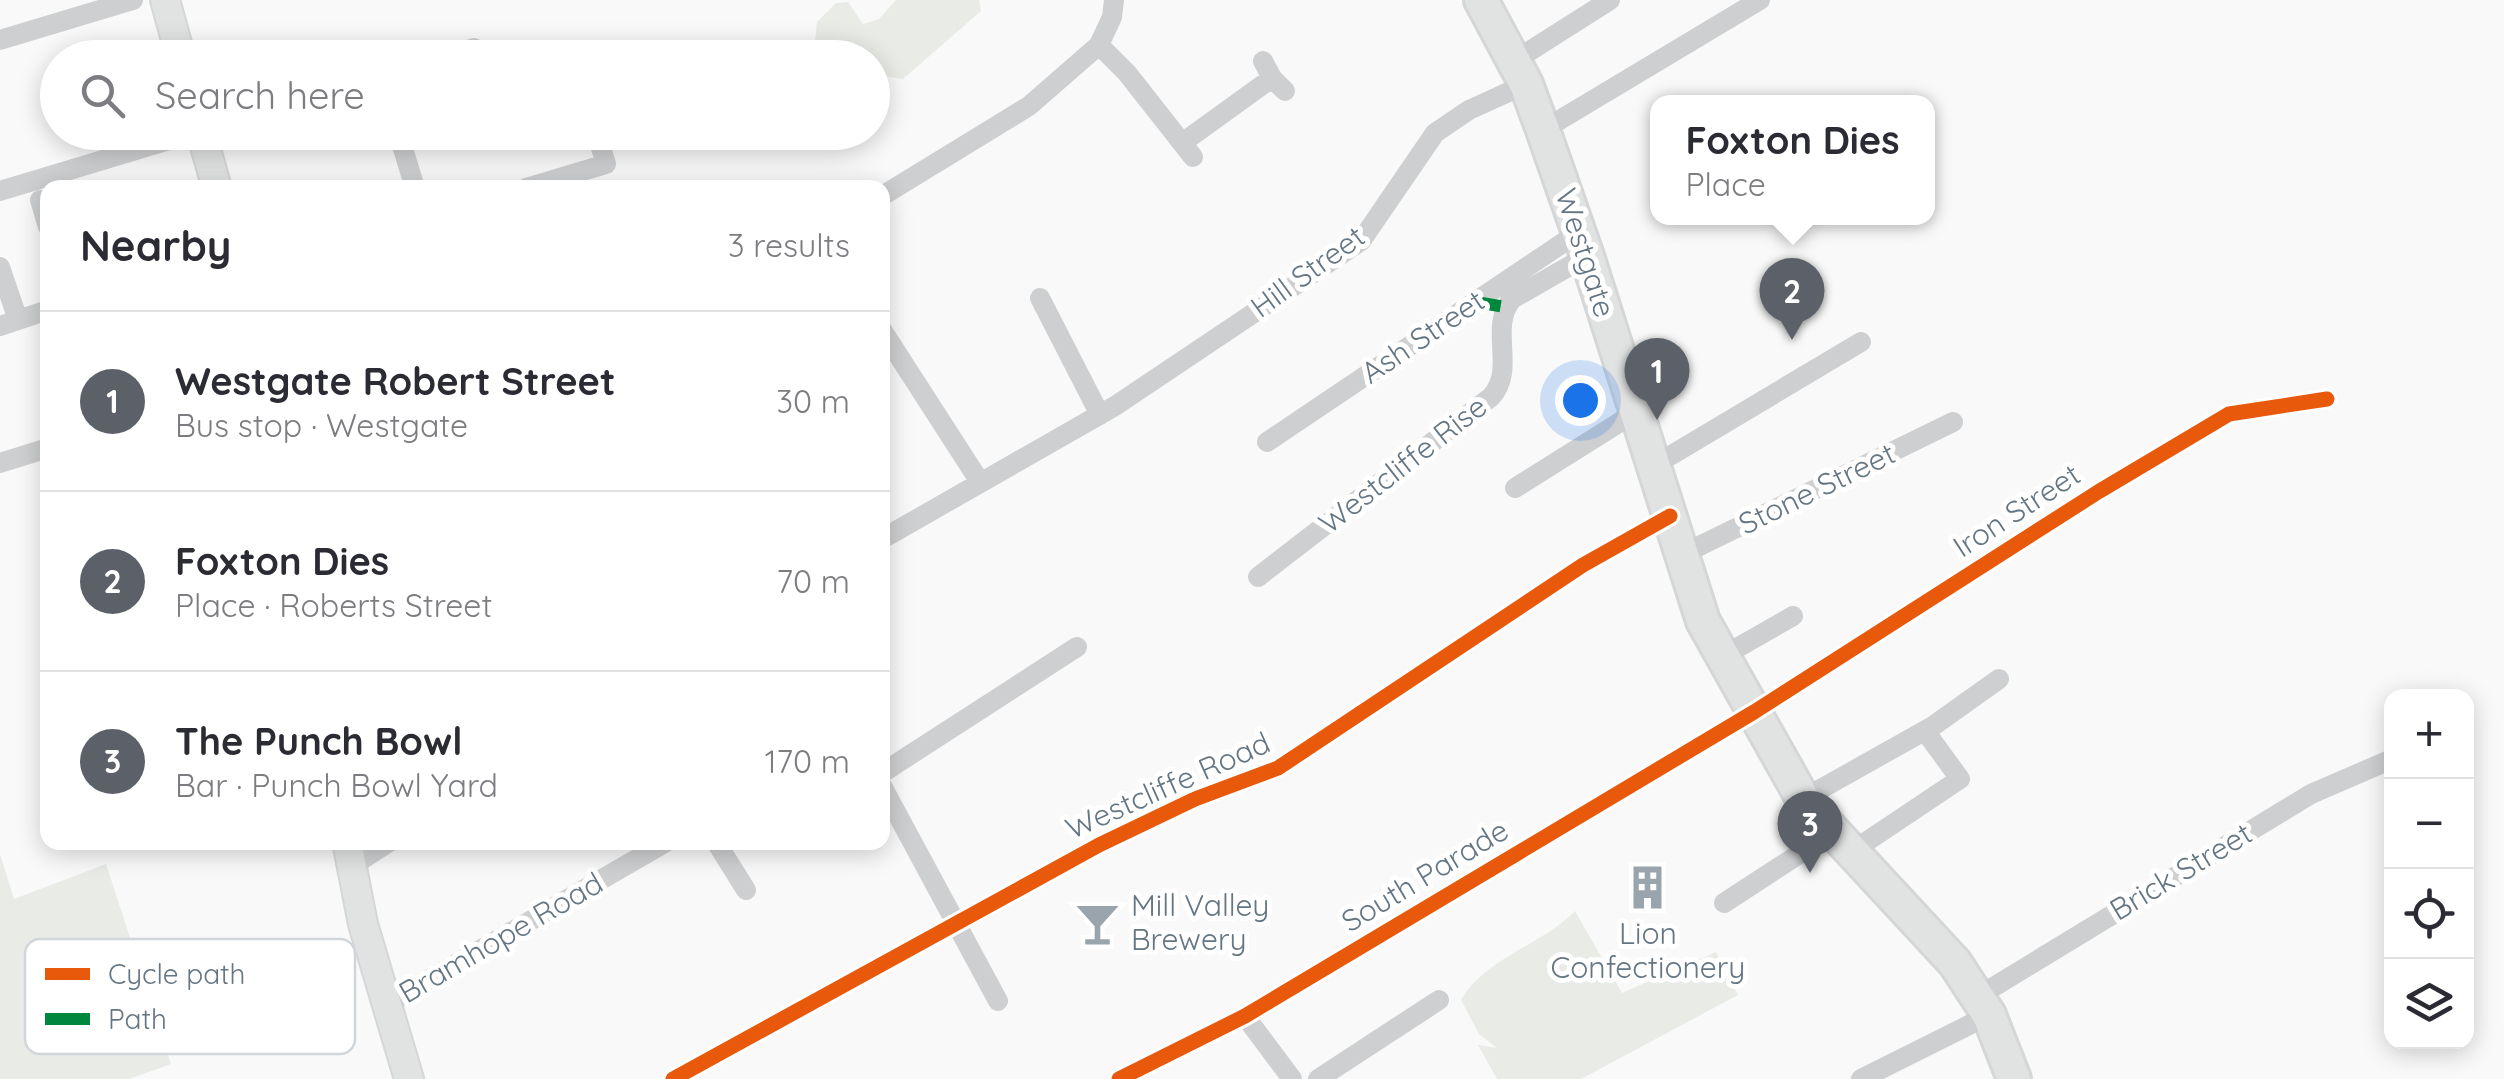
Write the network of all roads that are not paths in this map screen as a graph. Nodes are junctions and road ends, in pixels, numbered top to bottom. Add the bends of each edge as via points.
1 (134, 0) edge
2 (165, 0) edge
3 (1114, 0) edge
4 (1481, 0) edge
5 (1610, 0) edge
6 (1760, 0) edge
7 (0, 40) edge
8 (176, 40) edge
9 (1099, 44) junction
10 (1520, 72) junction
11 (1273, 77) dead end
12 (1543, 130) junction
13 (138, 150) edge
14 (205, 150) edge
15 (403, 150) edge
16 (602, 150) edge
17 (214, 180) edge
18 (413, 180) edge
19 (553, 180) edge
20 (0, 191) edge
21 (890, 191) edge
22 (1583, 244) junction
23 (0, 267) edge
24 (1040, 298) dead end
25 (40, 313) edge
26 (9, 323) edge
27 (890, 342) edge
28 (1861, 342) dead end
29 (2327, 398) dead end
30 (1107, 410) junction
31 (1636, 412) junction
32 (1953, 422) dead end
33 (1267, 442) dead end
34 (40, 450) edge
35 (0, 463) edge
36 (1653, 466) junction
37 (980, 482) junction
38 (1515, 488) dead end
39 (1670, 516) junction
40 (890, 534) edge
41 (1681, 555) junction
42 (1258, 578) dead end
43 (1794, 616) dead end
44 (1078, 647) dead end
45 (1723, 656) junction
46 (1999, 680) dead end
47 (1754, 712) junction
48 (1926, 732) junction
49 (2384, 762) edge
50 (890, 768) edge
51 (1803, 799) junction
52 (890, 801) edge
53 (1842, 842) junction
54 (652, 850) edge
55 (721, 850) edge
56 (350, 854) edge
57 (746, 890) dead end
58 (1724, 903) dead end
59 (956, 922) junction
60 (1439, 1000) dead end
61 (998, 1001) dead end
62 (387, 1004) junction
63 (1983, 1006) junction
64 (1244, 1016) junction
65 (409, 1079) edge
66 (673, 1079) edge
67 (1119, 1079) edge
68 (1292, 1079) edge
69 (1318, 1079) edge
70 (1861, 1079) edge
71 (2014, 1079) edge

1 - 7 street
2 - 8 main road
3 - 9 street
4 - 10 main road, Westgate
5 - 10 street, Hill Street
6 - 12 street
9 - 11 street via 1188,150
9 - 21 street via 1029,106
10 - 12 main road, Westgate
10 - 30 street, Hill Street via 1436,132 1361,241
12 - 22 main road, Westgate
13 - 20 street
14 - 17 main road
15 - 18 street
16 - 19 street via 606,164
22 - 31 main road, Westgate
22 - 33 street, Ash Street
22 - 42 street, Westcliffe Rise via 1505,307 1501,387
23 - 26 street
24 - 30 street
25 - 26 street
27 - 37 street
28 - 36 street
29 - 47 street, Iron Street via 2229,414
30 - 37 street, Hill Street
31 - 36 main road, Westgate
31 - 38 street
32 - 41 street, Stone Street
34 - 35 street
36 - 39 main road, Westgate
37 - 40 street, Hill Street
39 - 41 main road, Westgate
39 - 59 street, Westcliffe Road via 1583,565 1278,768 1194,799
41 - 45 main road, Westgate via 1703,621
43 - 45 street
44 - 50 street
45 - 47 main road, Westgate
46 - 48 street
47 - 51 main road, Westgate
47 - 64 street, South Parade
48 - 51 street
48 - 53 street via 1960,779
49 - 63 street, Brick Street via 2311,794
51 - 53 main road, Westgate
52 - 59 street
53 - 58 street
53 - 63 main road, Westgate via 1955,963
54 - 62 street, Bramhope Road
55 - 57 street
56 - 62 main road
59 - 61 street
59 - 66 street, Westcliffe Road
60 - 69 street
62 - 65 main road
63 - 70 street, Brick Street
63 - 71 main road, Westgate
64 - 67 street, South Parade
64 - 68 street

